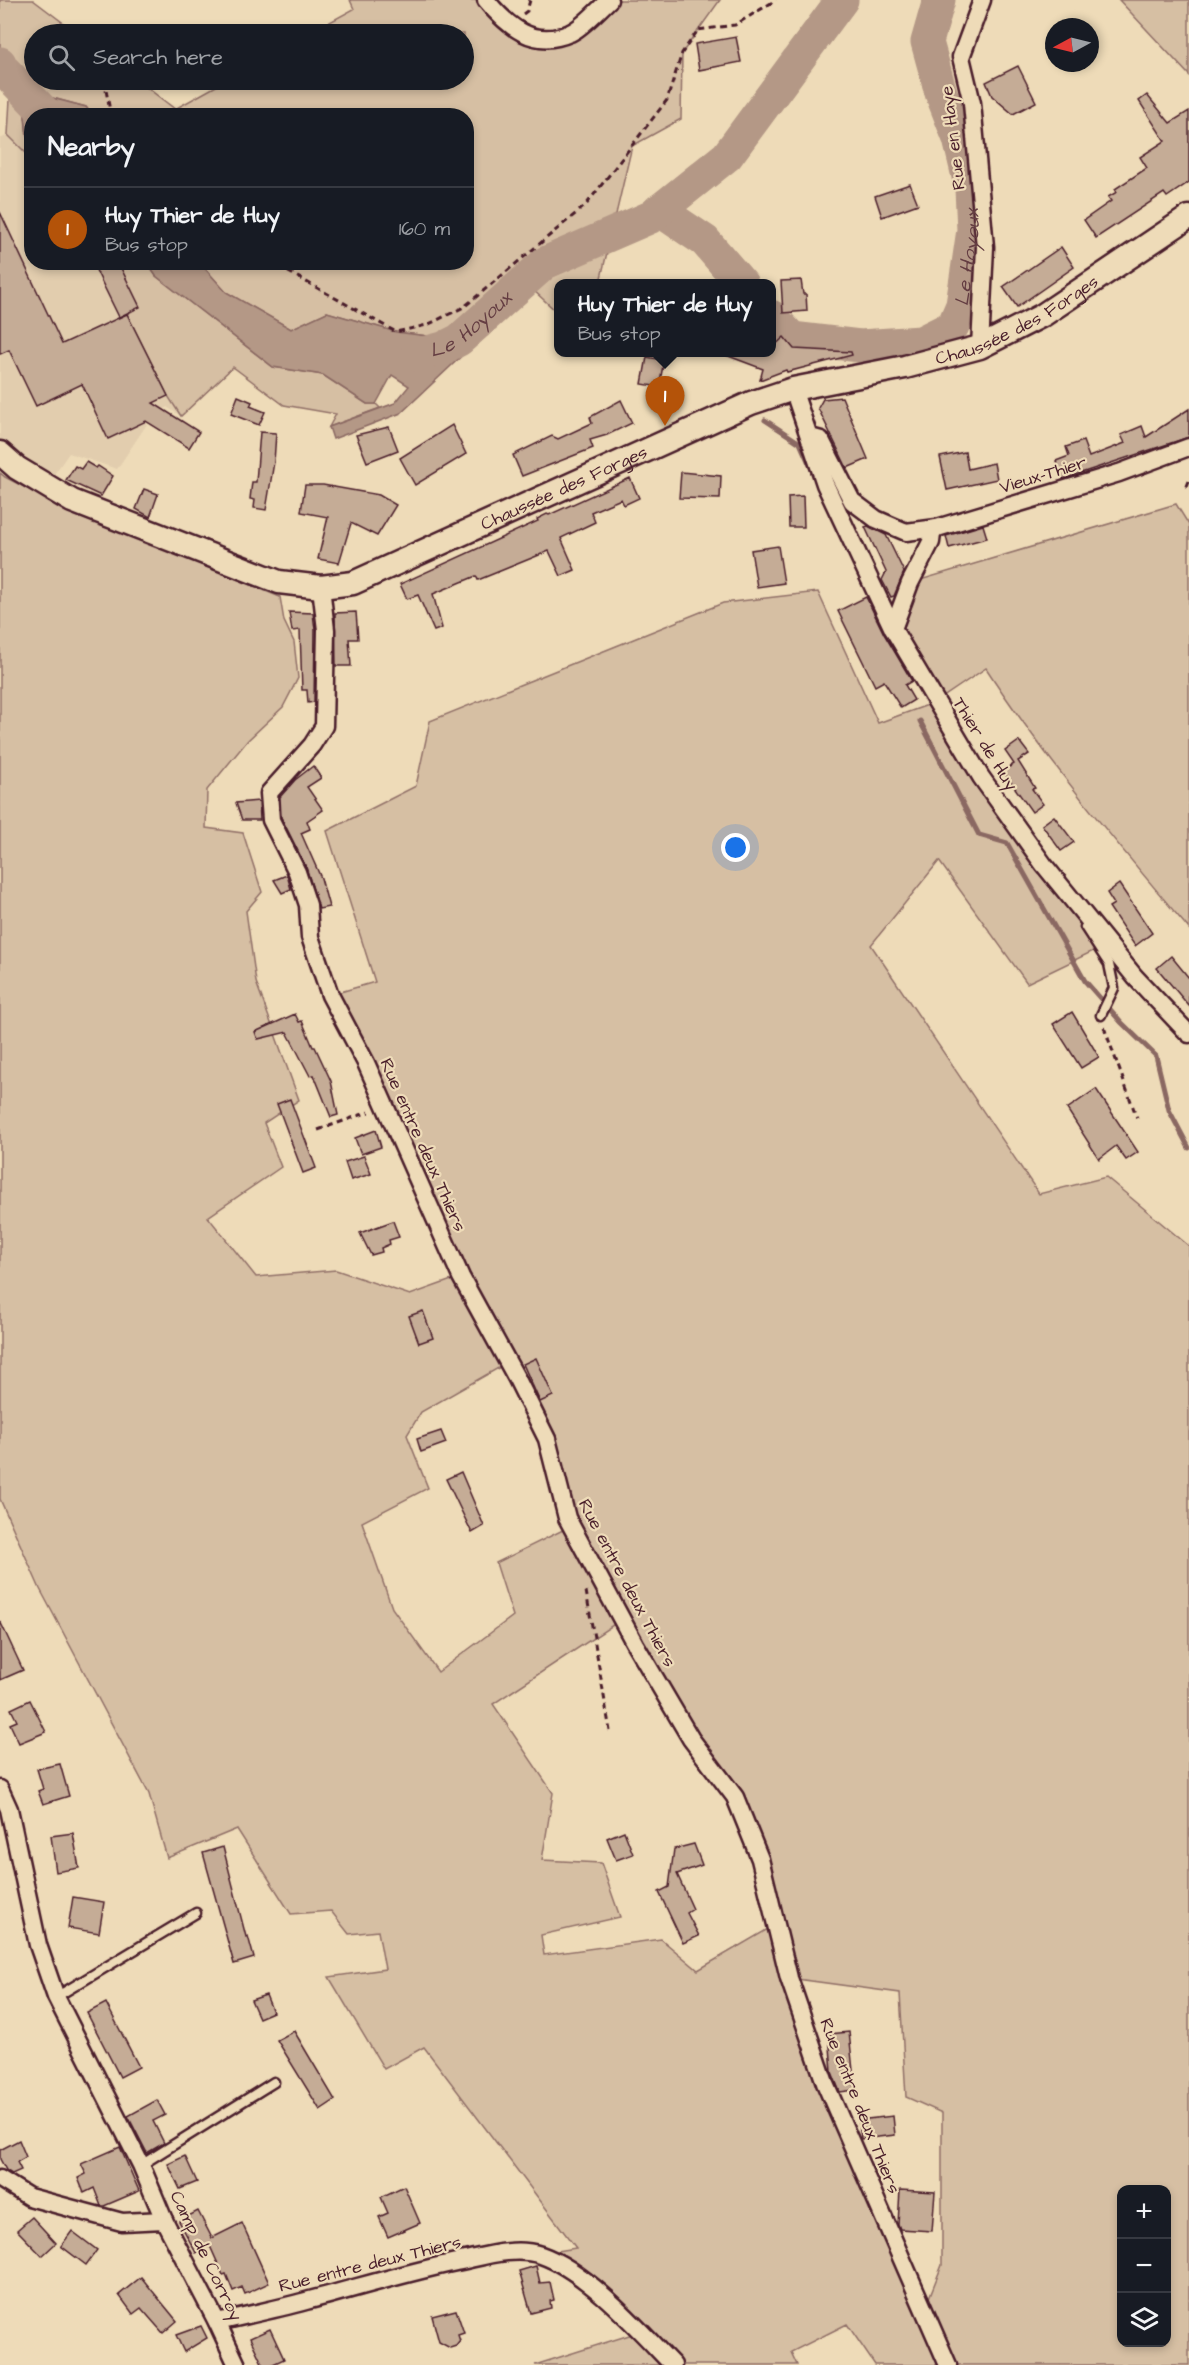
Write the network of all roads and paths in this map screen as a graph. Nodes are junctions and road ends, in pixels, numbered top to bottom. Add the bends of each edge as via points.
1 (486, 0) edge
2 (609, 0) edge
3 (776, 0) edge
4 (982, 0) edge
5 (106, 90) edge
6 (109, 108) edge
7 (1189, 217) edge
8 (285, 270) edge
9 (980, 347) junction
10 (793, 389) junction
11 (809, 436) junction
12 (1189, 447) edge
13 (0, 453) edge
14 (1189, 481) edge
15 (1189, 486) edge
16 (937, 528) junction
17 (906, 532) joint
18 (321, 587) junction
19 (893, 629) junction
20 (1072, 899) junction
21 (1101, 1015) joint
22 (1189, 1034) edge
23 (385, 1106) junction
24 (1137, 1118) dead end
25 (318, 1130) dead end
26 (585, 1587) dead end
27 (610, 1731) dead end
28 (0, 1789) edge
29 (5, 1809) edge
30 (196, 1913) dead end
31 (56, 1997) junction
32 (274, 2082) dead end
33 (141, 2164) junction
34 (0, 2179) edge
35 (164, 2220) junction
36 (217, 2322) junction
37 (237, 2365) edge
38 (673, 2365) edge
39 (948, 2365) edge

1 - 2 street via 520,33 543,38 570,33
3 - 8 path via 735,25 698,30 682,53 667,100 586,205 464,307 427,325 396,332
4 - 9 street, Rue en Haye via 961,57 972,103 985,247
5 - 6 path
7 - 9 main road, Chaussée des Forges via 1043,315
9 - 10 main road, Chaussée des Forges
10 - 11 street, Thier de Huy
10 - 18 main road, Chaussée des Forges via 751,403 353,583
11 - 17 street, Thier de Huy via 821,441 852,501 876,519
11 - 19 street, Thier de Huy via 825,484
12 - 16 street, Vieux-Thier via 1119,473
13 - 18 main road, Chaussée des Forges via 17,468 72,501 279,582
14 - 15 path
16 - 17 street, Vieux-Thier
16 - 19 street
18 - 23 street, Rue entre deux Thiers via 326,630 324,726 269,793 271,820 297,872 308,905 310,937 330,995
19 - 20 street, Thier de Huy via 981,777
20 - 21 lane via 1079,919 1109,964 1114,987
20 - 22 street, Thier de Huy via 1135,977
21 - 24 path
23 - 25 path
23 - 39 street, Rue entre deux Thiers via 461,1277 547,1439 567,1518 691,1739 735,1797 760,1859 789,1978 825,2083
26 - 27 path
28 - 29 street, Camp de Corroy
29 - 31 street, Camp de Corroy via 38,1945
30 - 31 lane
31 - 33 street, Camp de Corroy
32 - 33 lane
33 - 35 street, Camp de Corroy
34 - 35 street via 28,2197 122,2222
35 - 36 street, Camp de Corroy
36 - 37 street, Camp de Corroy
36 - 38 street, Rue entre deux Thiers via 401,2274 518,2252 539,2254 586,2282

